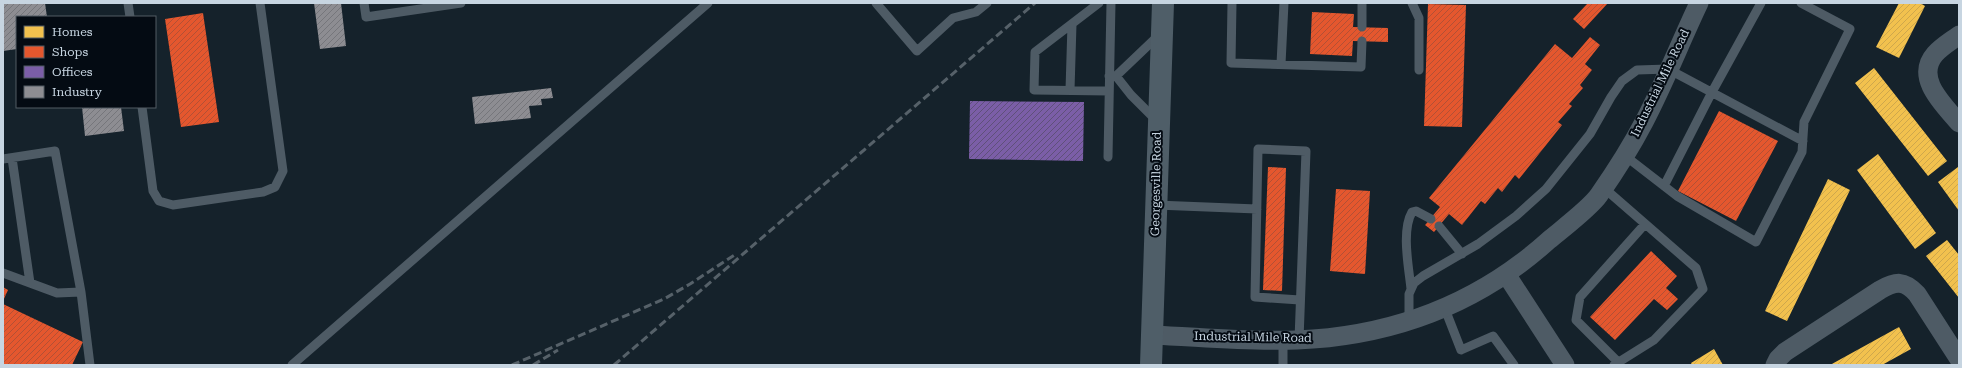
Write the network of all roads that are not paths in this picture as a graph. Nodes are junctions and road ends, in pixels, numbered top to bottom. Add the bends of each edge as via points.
1 (128, 3) edge
2 (260, 3) edge
3 (364, 3) edge
4 (461, 3) edge
5 (708, 3) edge
6 (876, 3) edge
7 (986, 3) edge
8 (1099, 3) edge
9 (1111, 3) edge
10 (1163, 3) edge
11 (1232, 3) edge
12 (1284, 3) edge
13 (1362, 3) edge
14 (1412, 3) edge
15 (1699, 3) edge
16 (1761, 3) edge
17 (1801, 3) edge
18 (130, 16) edge
19 (1072, 24) junction
20 (1362, 27) dead end
21 (1161, 32) junction
22 (1959, 35) edge
23 (1362, 41) dead end
24 (1281, 64) junction
25 (1668, 69) junction
26 (1419, 70) dead end
27 (1113, 76) junction
28 (1070, 90) junction
29 (1109, 91) junction
30 (1712, 92) junction
31 (142, 108) edge
32 (1158, 122) junction
33 (1959, 122) edge
34 (1803, 141) junction
35 (1624, 155) junction
36 (1108, 157) dead end
37 (7, 159) edge
38 (1664, 186) junction
39 (1604, 188) junction
40 (1156, 205) junction
41 (1257, 209) junction
42 (1431, 219) dead end
43 (1645, 224) junction
44 (1439, 226) dead end
45 (1462, 254) junction
46 (3, 273) edge
47 (1506, 274) junction
48 (30, 283) junction
49 (1411, 289) junction
50 (81, 292) junction
51 (1300, 300) junction
52 (1445, 309) junction
53 (1409, 320) junction
54 (1152, 335) junction
55 (1291, 340) junction
56 (1959, 359) edge
57 (1616, 364) edge
58 (90, 365) edge
59 (292, 365) edge
60 (1151, 365) edge
61 (1283, 365) edge
62 (1514, 365) edge
63 (1565, 365) edge
64 (1775, 365) edge

1 - 18 lane
2 - 31 lane via 283,171 275,187 263,192 172,205 159,201 153,191
3 - 4 lane via 366,17
5 - 59 lane
6 - 7 lane via 918,51 953,18 976,12
8 - 19 lane
9 - 27 lane
10 - 21 main road, Georgesville Road
11 - 24 lane via 1231,63
12 - 24 lane
13 - 20 lane
14 - 26 lane via 1419,18
15 - 25 street, Industrial Mile Road
16 - 30 lane
17 - 34 lane via 1850,29 1804,122
19 - 28 lane
19 - 28 lane via 1035,52 1034,90
21 - 27 lane
21 - 32 main road, Georgesville Road
22 - 33 street via 1935,54 1929,63 1928,73 1929,84
23 - 24 lane via 1361,67
25 - 30 lane
25 - 35 street, Industrial Mile Road via 1644,123
25 - 45 lane via 1637,70 1622,81 1590,134 1546,190 1516,216
27 - 29 lane
27 - 32 lane
28 - 29 lane
29 - 36 lane
30 - 34 lane
30 - 38 lane
32 - 40 main road, Georgesville Road
34 - 38 lane via 1802,152 1756,242
35 - 38 lane
35 - 39 street, Industrial Mile Road
37 - 48 lane
37 - 50 lane via 55,151
39 - 43 lane
39 - 47 street, Industrial Mile Road via 1539,249
40 - 41 lane
40 - 54 main road, Georgesville Road
41 - 51 lane via 1254,297
41 - 51 lane via 1258,149 1306,151
42 - 49 lane via 1416,210 1408,218 1407,252
43 - 57 lane via 1580,297 1576,320
43 - 57 lane via 1696,268 1703,289 1654,340
44 - 45 lane
45 - 49 lane via 1423,276
46 - 48 lane
47 - 52 street, Industrial Mile Road via 1479,292
47 - 63 street
48 - 50 lane via 57,293
49 - 53 lane
50 - 58 lane
51 - 55 lane
52 - 53 street, Industrial Mile Road
52 - 62 lane via 1461,350 1494,336
53 - 55 street, Industrial Mile Road via 1343,336
54 - 55 street, Industrial Mile Road
54 - 60 main road, Georgesville Road
55 - 61 lane
56 - 64 street via 1917,294 1901,283 1890,284 1880,290 1785,352

